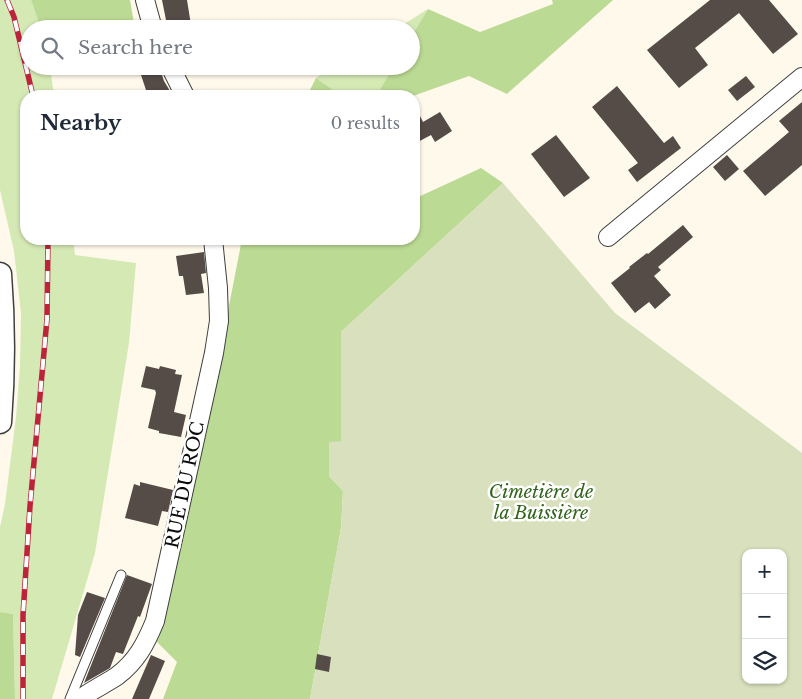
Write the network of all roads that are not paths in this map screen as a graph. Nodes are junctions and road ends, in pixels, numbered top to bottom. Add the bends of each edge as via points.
1 (145, 0) edge
2 (151, 20) edge
3 (174, 75) edge
4 (802, 77) edge
5 (182, 90) edge
6 (608, 237) dead end
7 (214, 245) edge
8 (0, 274) edge
9 (0, 422) edge
10 (121, 575) dead end
11 (70, 699) edge
12 (80, 699) edge

1 - 2 street
3 - 5 street
4 - 6 street
7 - 12 street, RUE DU ROC via 219,321 216,345 155,621 137,658 117,676
8 - 9 street via 4,376
10 - 11 lane

